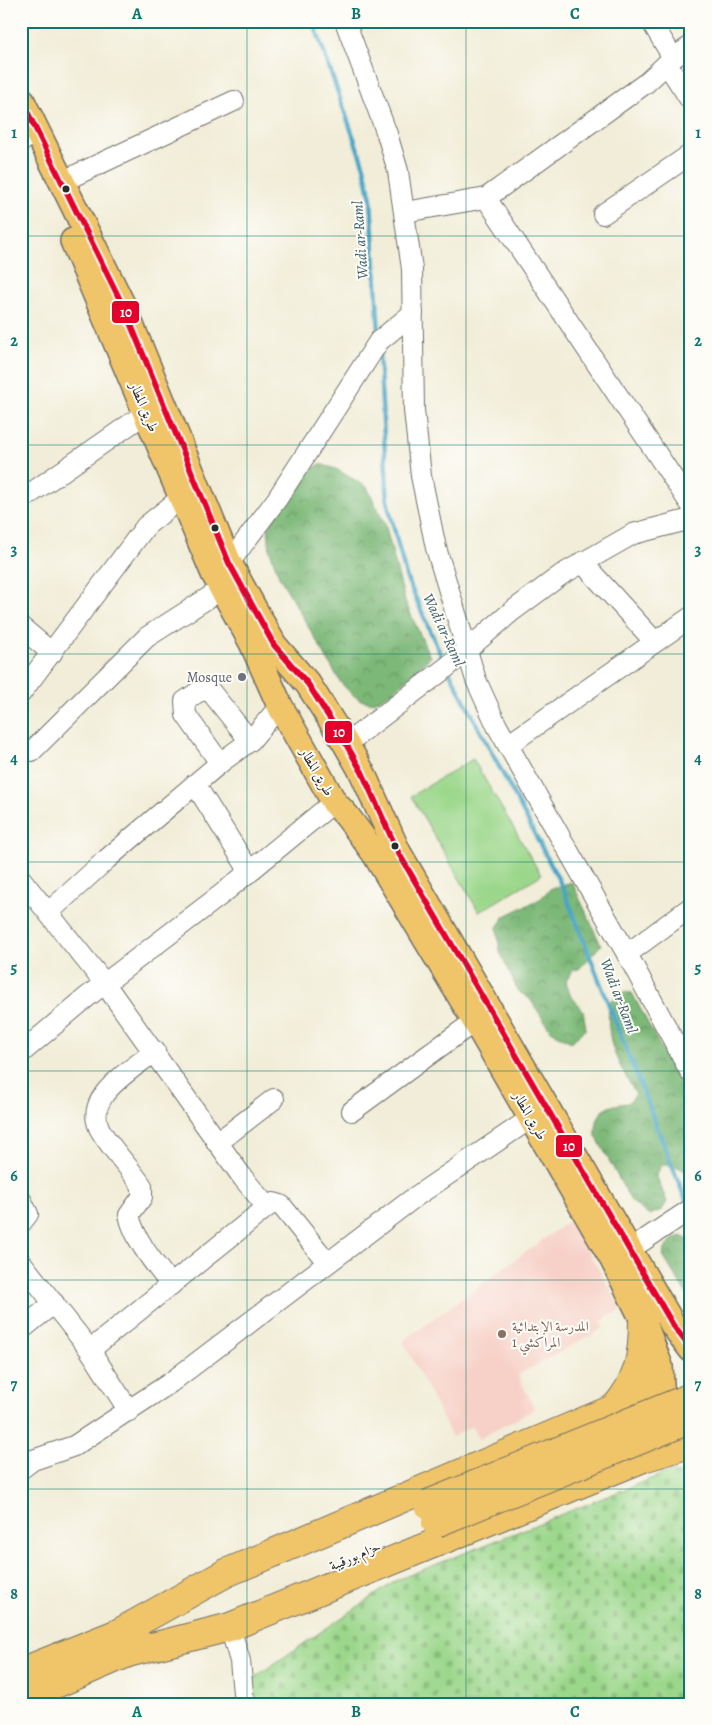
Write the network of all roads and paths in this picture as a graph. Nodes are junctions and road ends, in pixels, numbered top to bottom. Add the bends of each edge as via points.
1 (345, 21) edge
2 (651, 21) edge
3 (691, 46) edge
4 (670, 61) junction
5 (21, 99) edge
6 (234, 101) dead end
7 (691, 102) edge
8 (26, 136) edge
9 (691, 154) edge
10 (63, 181) junction
11 (486, 198) junction
12 (405, 212) junction
13 (603, 214) dead end
14 (413, 313) junction
15 (155, 409) junction
16 (190, 494) junction
17 (21, 500) edge
18 (691, 505) edge
19 (691, 519) edge
20 (582, 562) junction
21 (222, 575) junction
22 (691, 617) edge
23 (21, 627) edge
24 (655, 642) junction
25 (466, 651) junction
26 (52, 653) junction
27 (308, 684) junction
28 (21, 693) edge
29 (278, 702) junction
30 (250, 741) junction
31 (346, 744) junction
32 (508, 745) junction
33 (32, 752) dead end
34 (220, 763) junction
35 (195, 784) junction
36 (374, 801) junction
37 (341, 809) junction
38 (250, 872) junction
39 (21, 879) edge
40 (691, 907) edge
41 (49, 912) junction
42 (627, 954) junction
43 (105, 984) junction
44 (475, 1021) junction
45 (155, 1051) junction
46 (21, 1053) edge
47 (688, 1062) edge
48 (274, 1099) dead end
49 (352, 1111) dead end
50 (539, 1112) junction
51 (217, 1143) junction
52 (21, 1200) edge
53 (591, 1204) junction
54 (267, 1207) junction
55 (691, 1209) edge
56 (21, 1223) edge
57 (629, 1250) junction
58 (21, 1262) edge
59 (327, 1262) junction
60 (171, 1285) junction
61 (54, 1303) junction
62 (643, 1320) junction
63 (21, 1330) edge
64 (691, 1349) edge
65 (90, 1350) junction
66 (691, 1363) edge
67 (660, 1386) junction
68 (691, 1397) edge
69 (129, 1411) junction
70 (611, 1411) junction
71 (691, 1419) edge
72 (688, 1448) edge
73 (21, 1468) edge
74 (432, 1514) junction
75 (230, 1628) junction
76 (122, 1643) junction
77 (21, 1672) edge
78 (21, 1699) edge
79 (244, 1704) edge

1 - 12 street via 388,134
2 - 4 street
3 - 4 street
4 - 7 street
4 - 11 street via 646,83
5 - 8 main road, طريق المطار
6 - 10 street
8 - 10 main road, طريق المطار
8 - 15 main road, طريق المطار
9 - 13 street
10 - 15 main road, طريق المطار via 124,308
11 - 12 street
11 - 18 street
12 - 14 street
14 - 21 street via 379,341 277,498
14 - 25 street via 414,410 422,476 436,548
15 - 16 main road, طريق المطار
15 - 17 street
16 - 21 main road, طريق المطار
16 - 26 street via 146,526
19 - 20 street via 644,529
20 - 24 street
20 - 25 street via 511,612
21 - 27 main road, طريق المطار via 274,645
21 - 29 main road, طريق المطار
21 - 33 street via 147,637
22 - 24 street
23 - 26 street
24 - 32 street
25 - 31 street
25 - 32 street via 485,702
26 - 28 street
27 - 29 main road via 288,690
27 - 31 main road, طريق المطار
29 - 30 street
29 - 37 main road, طريق المطار
30 - 34 street
30 - 34 street via 211,692 201,690 185,701 186,715
31 - 36 main road, طريق المطار
32 - 42 street
34 - 35 street
35 - 38 street
35 - 41 street
36 - 37 main road via 359,812
36 - 50 main road, طريق المطار via 398,852
37 - 38 street
37 - 44 main road, طريق المطار via 375,854
38 - 43 street
39 - 41 street
40 - 42 street
41 - 43 street
42 - 47 street
43 - 45 street
43 - 46 street
44 - 49 street
44 - 50 main road, طريق المطار
45 - 51 street
45 - 60 street via 108,1090 96,1107 96,1115 102,1133 142,1186 142,1197 129,1215 130,1221 149,1256
48 - 51 street
50 - 53 main road, طريق المطار
50 - 59 street via 472,1156
51 - 54 street
52 - 56 street via 28,1214
53 - 57 main road, طريق المطار
53 - 62 main road, طريق المطار
54 - 59 street via 276,1202 281,1205
54 - 60 street
55 - 57 street
57 - 64 main road, طريق المطار via 673,1325
58 - 61 street
59 - 69 street via 223,1344
60 - 65 street
61 - 63 street
61 - 65 street
62 - 67 main road, طريق المطار via 660,1366
62 - 70 highway via 643,1349 638,1372 626,1395
65 - 69 street
66 - 67 main road via 670,1372
67 - 70 highway
67 - 72 main road, طريق المطار via 656,1413 662,1427 671,1438
68 - 74 highway, حزام بورقيبة, bridge
69 - 73 street via 74,1446 32,1460
70 - 76 highway via 226,1573
71 - 74 highway, حزام بورقيبة, bridge
72 - 75 highway via 643,1458
74 - 76 highway, حزام بورقيبة
75 - 76 highway
75 - 79 street via 240,1661
76 - 77 highway, حزام بورقيبة
76 - 78 highway, حزام بورقيبة

